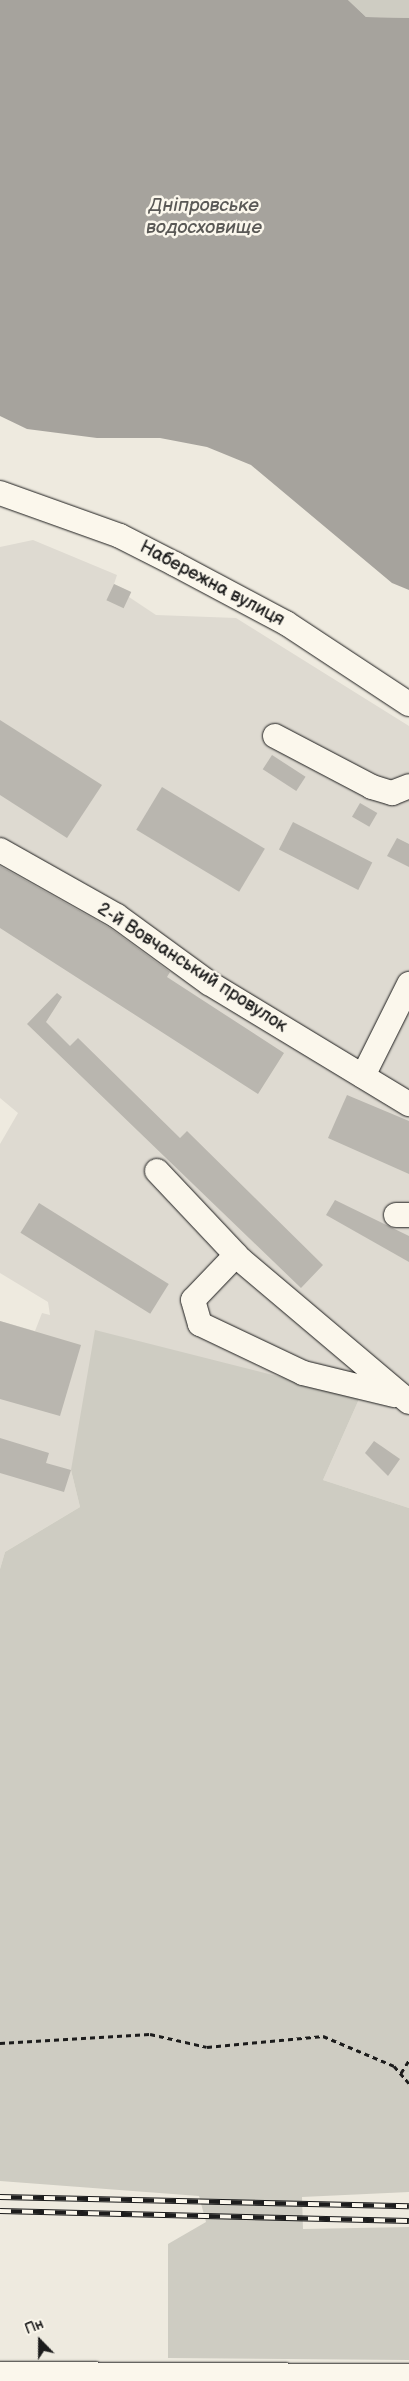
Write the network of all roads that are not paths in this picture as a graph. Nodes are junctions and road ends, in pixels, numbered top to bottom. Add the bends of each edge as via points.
1 (0, 493) edge
2 (409, 704) edge
3 (275, 736) dead end
4 (409, 786) edge
5 (0, 850) edge
6 (409, 984) edge
7 (363, 1076) junction
8 (409, 1104) edge
9 (157, 1171) dead end
10 (236, 1255) junction
11 (403, 1399) edge
12 (0, 2374) edge
13 (409, 2376) edge

1 - 2 street, Набережна вулиця via 120,536 175,564 286,624
3 - 4 street via 372,787 392,793
5 - 7 street, 2-й Вовчанський провулок via 117,916 209,983
6 - 7 street
7 - 8 street, 2-й Вовчанський провулок
9 - 10 street
10 - 11 street
10 - 11 street via 193,1300 200,1324 303,1373
12 - 13 street

